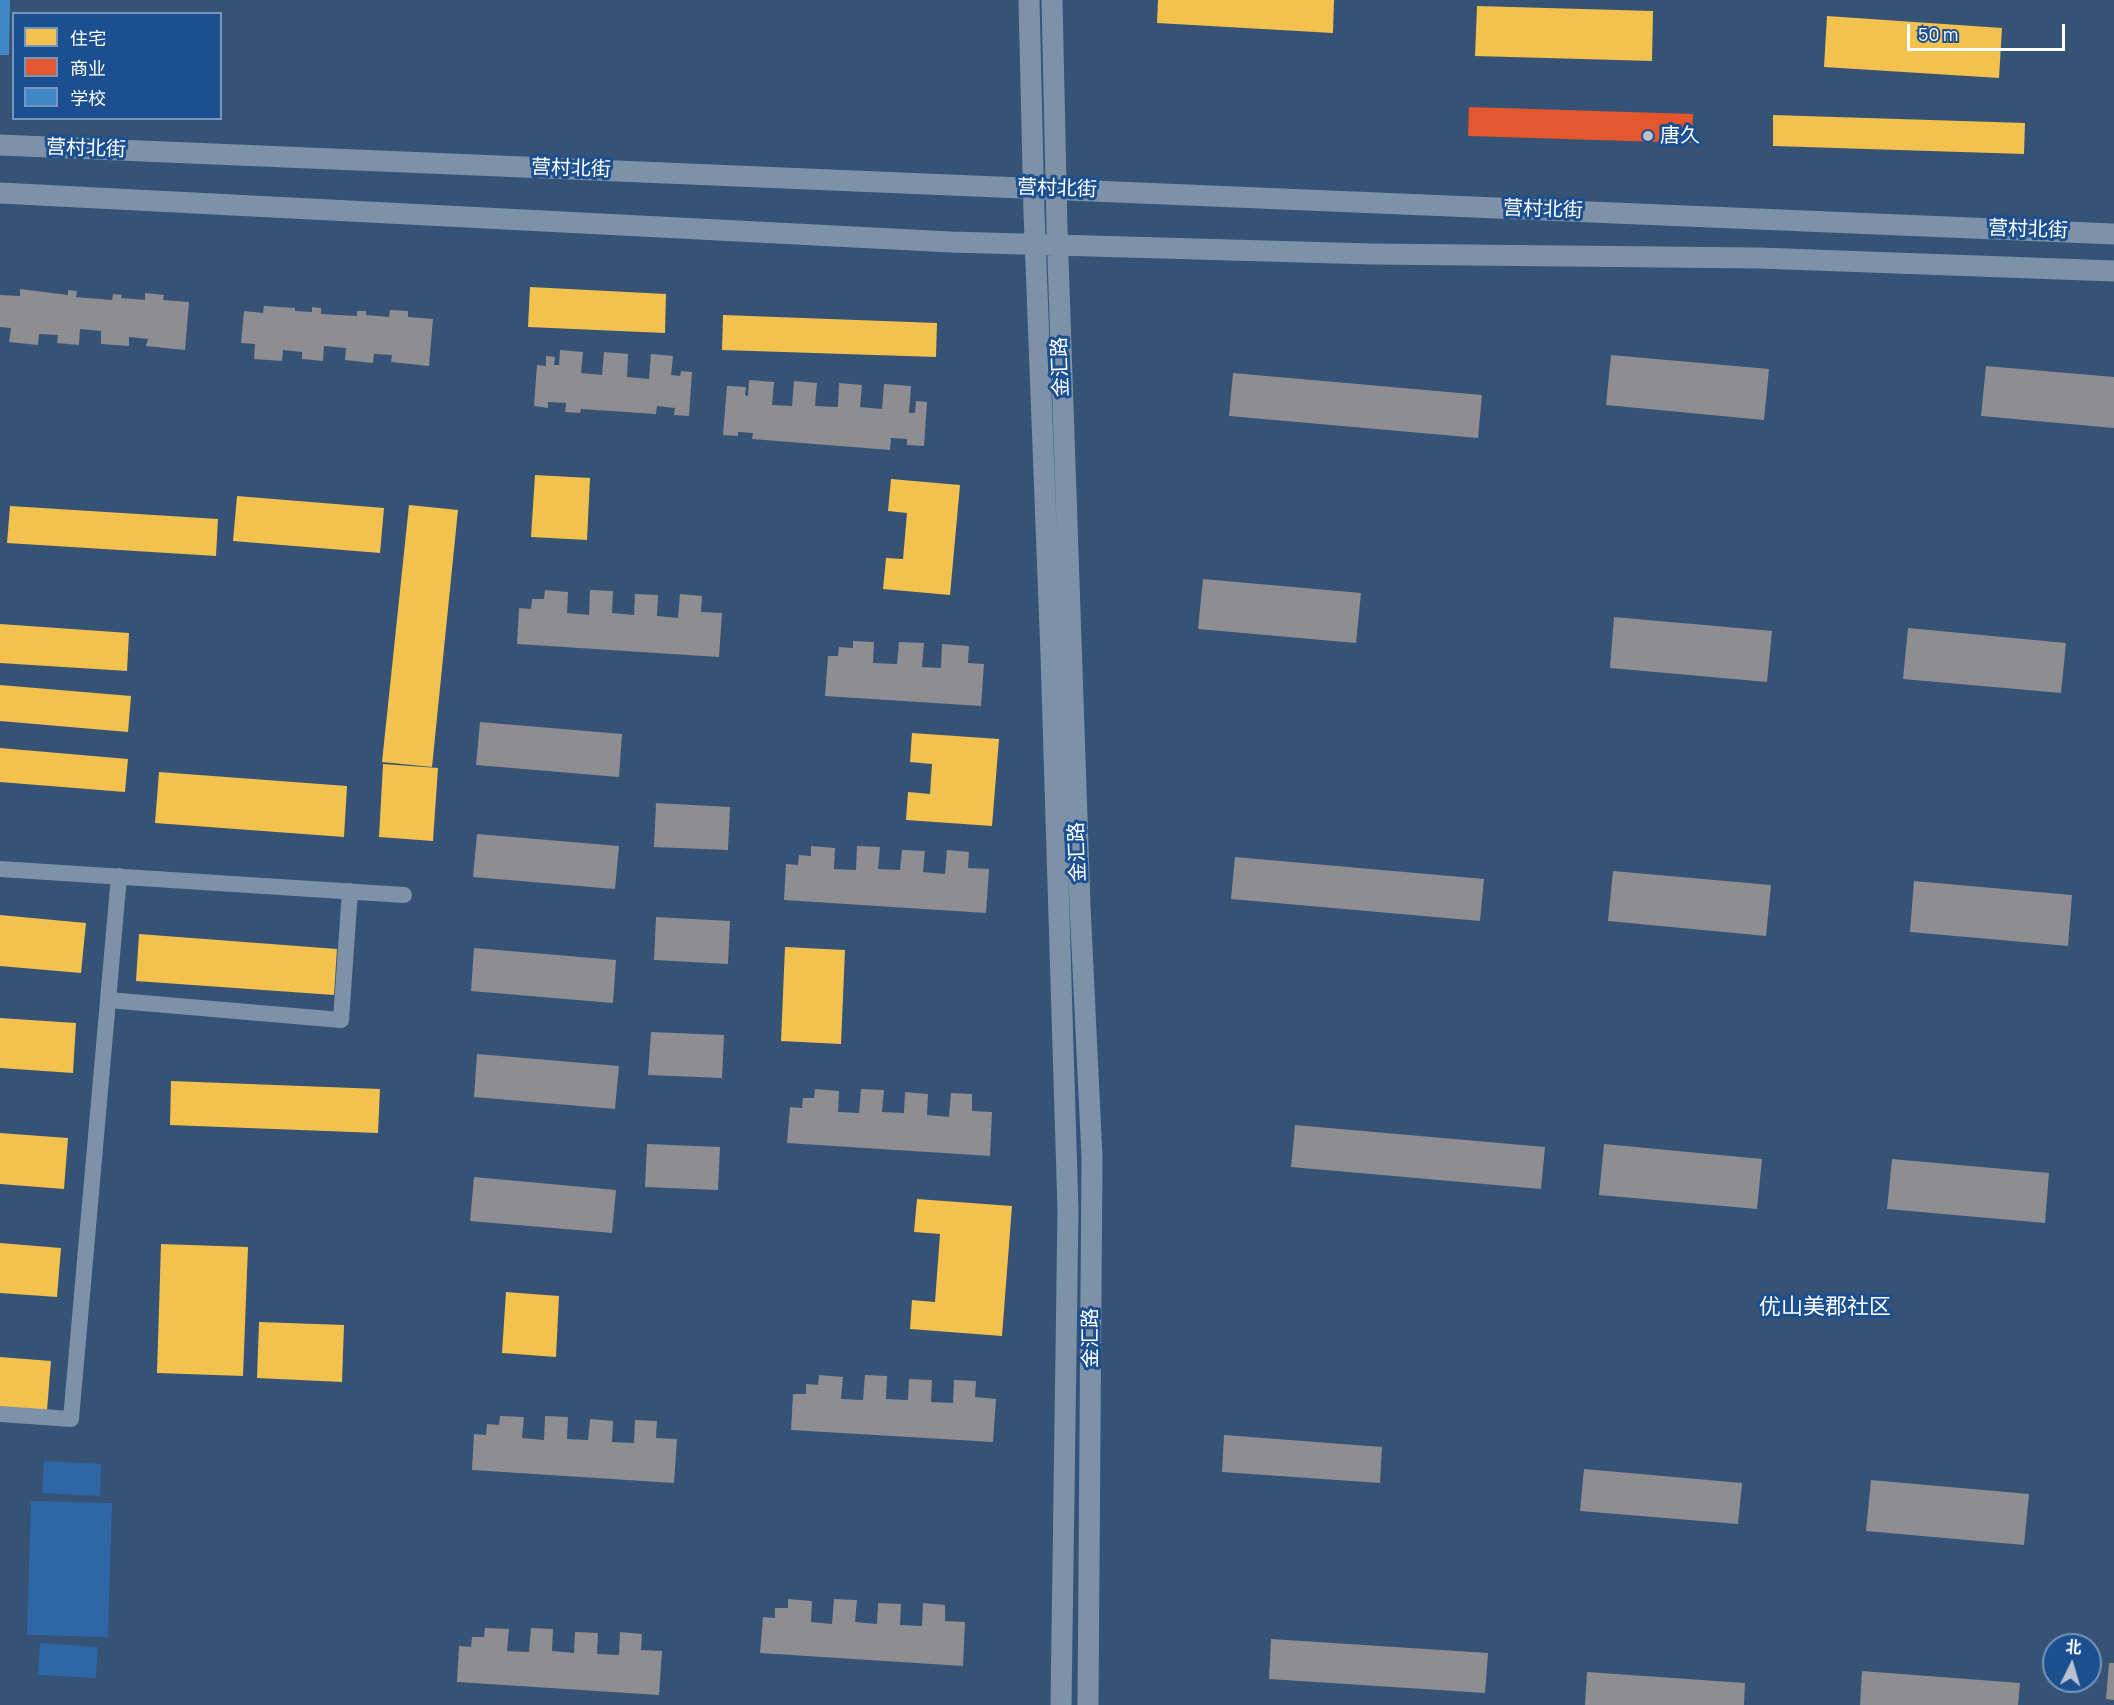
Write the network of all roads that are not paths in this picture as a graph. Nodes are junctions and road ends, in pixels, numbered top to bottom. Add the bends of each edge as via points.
1 (1029, 0) edge
2 (1052, 0) edge
3 (0, 145) edge
4 (1033, 189) junction
5 (1056, 189) junction
6 (0, 193) edge
7 (2114, 234) edge
8 (1035, 244) junction
9 (1057, 245) junction
10 (2114, 272) edge
11 (0, 869) edge
12 (119, 876) junction
13 (350, 891) junction
14 (404, 895) dead end
15 (108, 1000) junction
16 (0, 1414) edge
17 (1061, 1705) edge
18 (1088, 1705) edge

1 - 4 street, 金汇路
2 - 5 street, 金汇路
3 - 4 street, 营村北街
4 - 5 street, 营村北街
4 - 8 street, 金汇路
5 - 7 street, 营村北街
5 - 9 street, 金汇路
6 - 8 street, 营村北街
8 - 9 street, 营村北街
8 - 17 street, 金汇路 via 1068,1210
9 - 10 street, 营村北街 via 1371,254 1759,258
9 - 18 street, 金汇路 via 1092,1157
11 - 12 street
12 - 13 street
12 - 15 street
13 - 14 street
13 - 15 street via 341,1020
15 - 16 street via 72,1419

